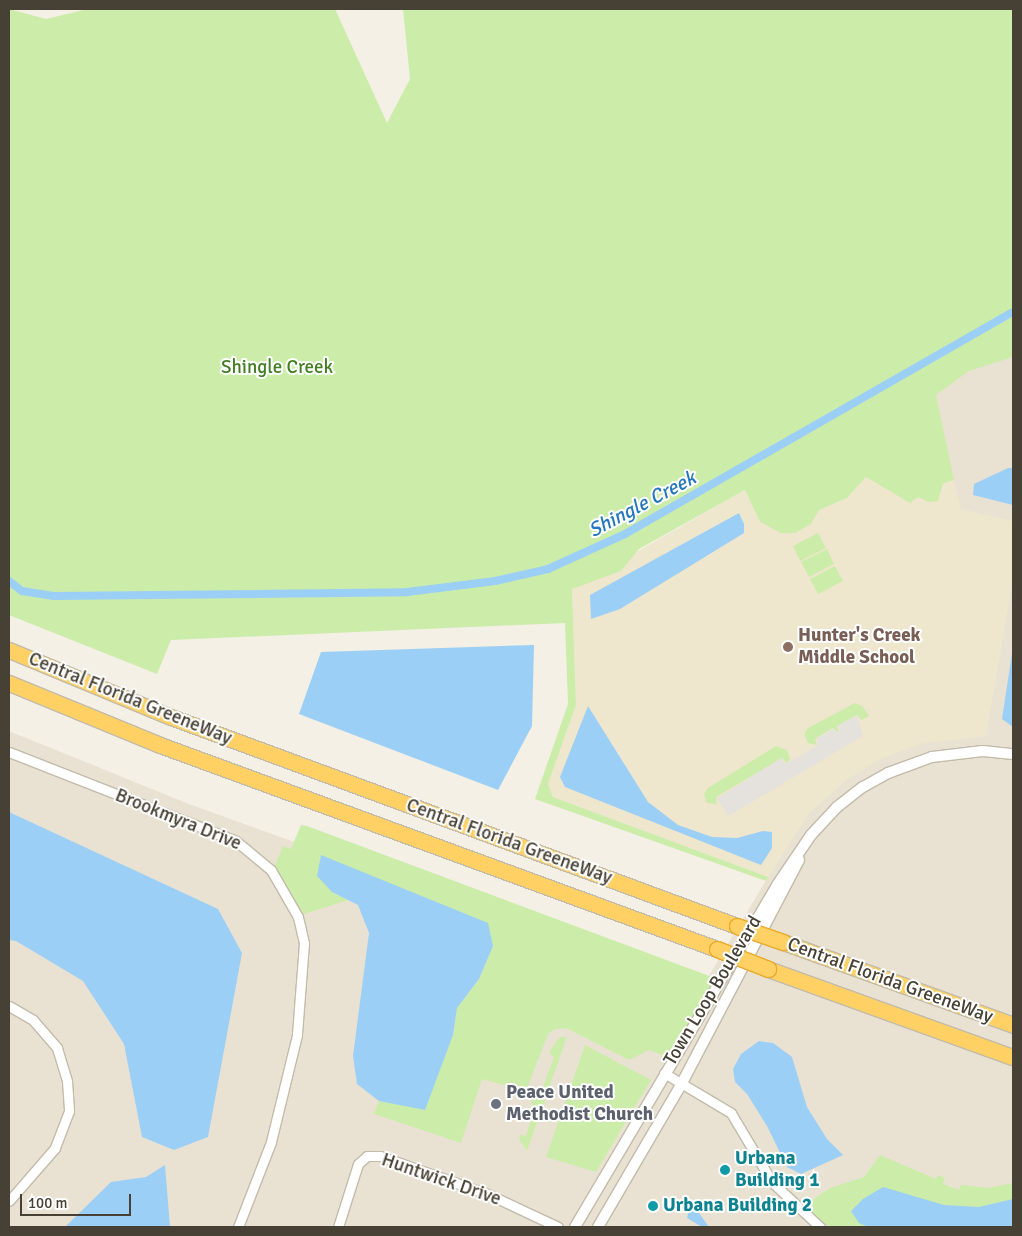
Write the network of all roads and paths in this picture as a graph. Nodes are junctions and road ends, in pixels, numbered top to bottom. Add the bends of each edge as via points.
1 (9, 650) edge
2 (9, 683) edge
3 (9, 752) edge
4 (1013, 754) edge
5 (811, 834) junction
6 (9, 1006) edge
7 (1013, 1025) edge
8 (1013, 1057) edge
9 (664, 1073) junction
10 (682, 1083) junction
11 (9, 1201) edge
12 (238, 1227) edge
13 (338, 1227) edge
14 (558, 1227) edge
15 (575, 1227) edge
16 (598, 1227) edge
17 (820, 1227) edge

1 - 7 highway, Central Florida GreeneWay, bridge via 171,717
2 - 8 highway, Central Florida GreeneWay, bridge via 160,745
3 - 12 street, Brookmyra Drive via 236,841 271,870 298,917 304,943 297,1035 271,1142
4 - 5 street, Town Loop Boulevard via 983,751 940,756 888,773 837,807
5 - 9 street, Town Loop Boulevard via 790,863
5 - 10 street, Town Loop Boulevard via 780,900
6 - 11 street via 33,1020 57,1048 67,1081 69,1112 54,1148
9 - 10 street
9 - 15 street, Town Loop Boulevard
10 - 16 street, Town Loop Boulevard
10 - 17 street via 731,1113 772,1182
13 - 14 street, Huntwick Drive via 358,1164 367,1156 380,1156 490,1195

